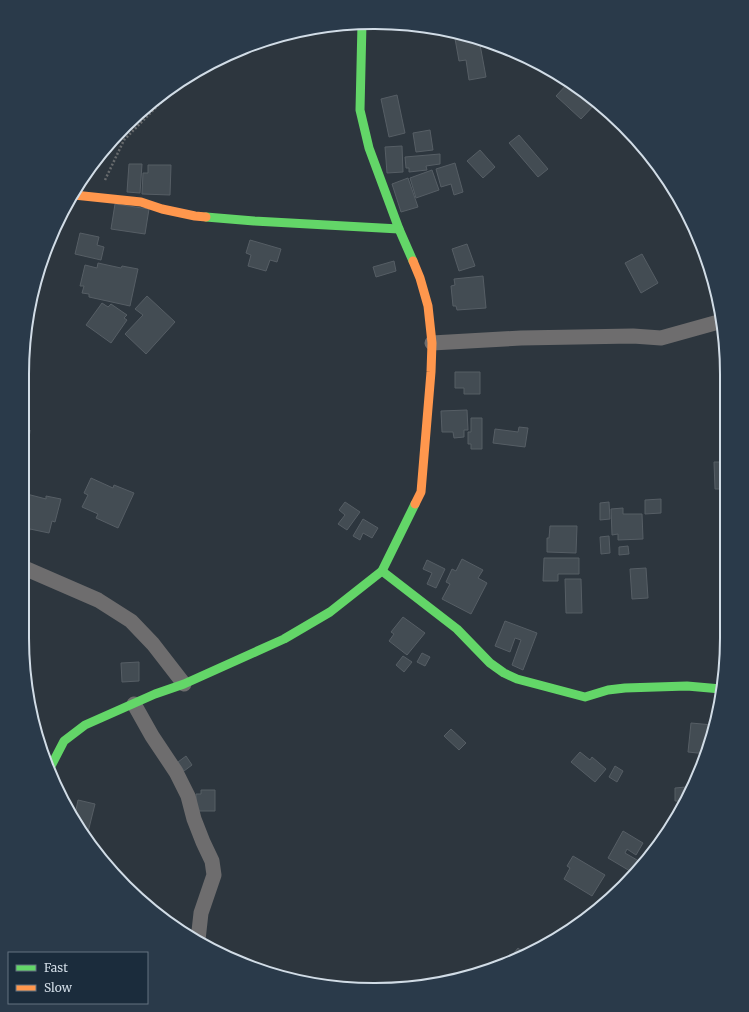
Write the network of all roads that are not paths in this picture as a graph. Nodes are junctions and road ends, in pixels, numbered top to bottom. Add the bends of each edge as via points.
1 (362, 30) edge
2 (79, 196) edge
3 (399, 229) junction
4 (716, 322) edge
5 (432, 343) junction
6 (29, 570) edge
7 (382, 571) junction
8 (184, 684) junction
9 (716, 689) edge
10 (134, 704) junction
11 (52, 763) edge
12 (199, 935) edge

1 - 3 street via 360,110 369,148
2 - 3 street via 141,202 195,216
3 - 5 street via 420,278 428,306
4 - 5 street via 661,338 537,338
5 - 7 street via 421,492
6 - 8 street via 98,600 131,621 154,644
7 - 8 street via 330,612 284,639
7 - 9 street via 457,629 490,663 517,679 585,697 625,688 687,686
8 - 10 street
10 - 11 street via 85,725 64,740
10 - 12 street via 188,796 194,819 212,861 214,875 201,913

